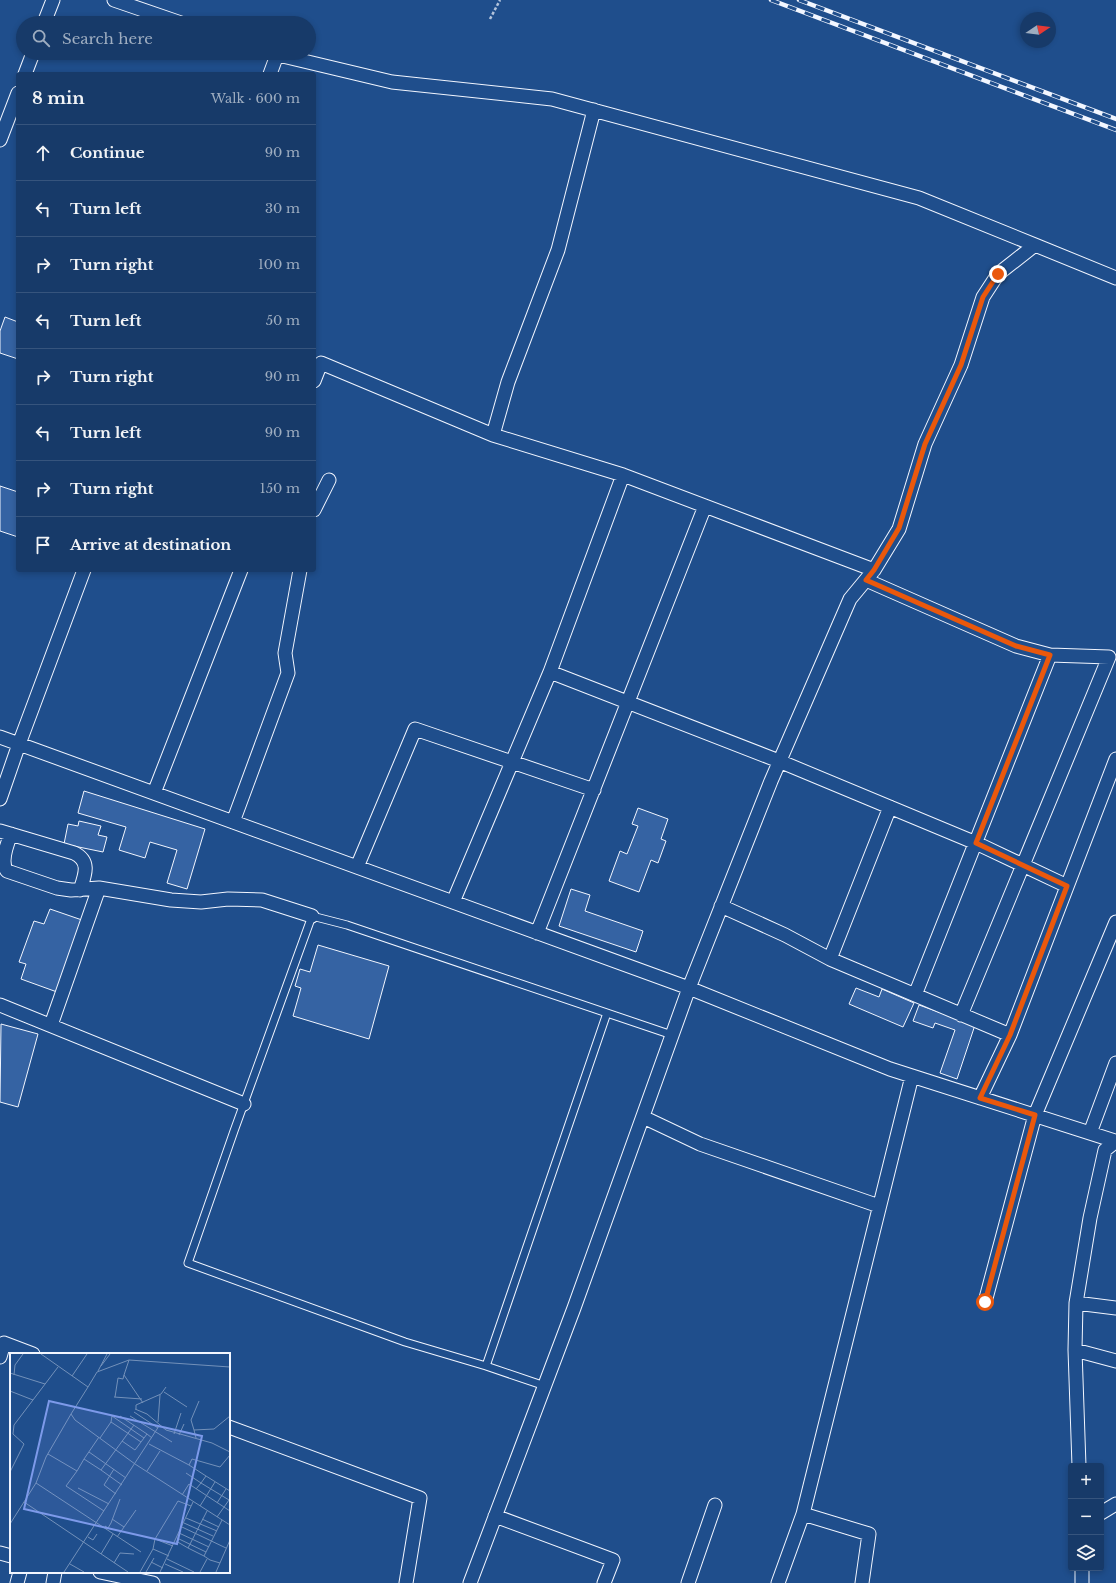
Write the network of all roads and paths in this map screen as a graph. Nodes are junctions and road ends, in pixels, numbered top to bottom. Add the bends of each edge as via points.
1 (53, 0) edge
2 (114, 0) edge
3 (500, 0) edge
4 (47, 16) edge
5 (161, 16) edge
6 (490, 19) dead end
7 (30, 60) edge
8 (272, 60) edge
9 (298, 60) edge
10 (26, 72) edge
11 (270, 72) edge
12 (16, 97) edge
13 (594, 110) junction
14 (0, 140) edge
15 (1035, 245) junction
16 (1116, 278) edge
17 (316, 376) edge
18 (493, 435) junction
19 (623, 475) junction
20 (329, 480) dead end
21 (316, 506) edge
22 (705, 506) junction
23 (83, 572) edge
24 (240, 572) edge
25 (300, 572) edge
26 (870, 575) junction
27 (1050, 655) junction
28 (550, 672) junction
29 (628, 702) junction
30 (0, 737) edge
31 (19, 744) junction
32 (1116, 759) edge
33 (779, 761) junction
34 (512, 762) junction
35 (594, 790) junction
36 (154, 793) junction
37 (0, 799) edge
38 (890, 807) junction
39 (233, 822) junction
40 (5, 832) edge
41 (976, 843) junction
42 (1023, 865) junction
43 (357, 867) junction
44 (1067, 886) junction
45 (99, 888) junction
46 (80, 890) junction
47 (453, 902) junction
48 (721, 906) junction
49 (312, 916) junction
50 (1116, 922) edge
51 (537, 933) junction
52 (830, 959) junction
53 (689, 988) junction
54 (916, 995) junction
55 (0, 1004) edge
56 (607, 1013) junction
57 (961, 1015) junction
58 (51, 1025) junction
59 (672, 1035) junction
60 (1010, 1035) junction
61 (1116, 1063) edge
62 (912, 1076) junction
63 (980, 1098) junction
64 (244, 1104) junction
65 (1035, 1115) junction
66 (643, 1117) junction
67 (1090, 1133) junction
68 (1115, 1141) edge
69 (879, 1206) junction
70 (985, 1302) dead end
71 (1076, 1303) junction
72 (1116, 1308) edge
73 (1076, 1350) junction
74 (29, 1353) edge
75 (0, 1357) edge
76 (1116, 1362) edge
77 (486, 1366) junction
78 (545, 1386) junction
79 (230, 1427) edge
80 (1079, 1463) edge
81 (715, 1504) dead end
82 (1116, 1504) edge
83 (1104, 1511) edge
84 (803, 1514) junction
85 (495, 1516) junction
86 (0, 1553) edge
87 (10, 1556) edge
88 (1082, 1571) edge
89 (20, 1573) edge
90 (55, 1573) edge
91 (105, 1576) edge
92 (17, 1583) edge
93 (52, 1583) edge
94 (153, 1583) edge
95 (406, 1583) edge
96 (470, 1583) edge
97 (604, 1583) edge
98 (688, 1583) edge
99 (778, 1583) edge
100 (862, 1583) edge
101 (1082, 1583) edge

1 - 4 street
2 - 5 street
3 - 6 path
7 - 10 street
8 - 11 street
9 - 13 street via 392,82 552,99
12 - 14 street
13 - 15 street via 920,198
13 - 18 street via 558,250 508,382
15 - 16 street
15 - 26 street via 998,274 983,297 961,365 925,444 899,528
17 - 18 street via 321,363
18 - 19 street
19 - 22 street
19 - 28 street
20 - 21 street
22 - 26 street
22 - 29 street
23 - 31 street
24 - 36 street
25 - 39 street via 285,653 288,673
26 - 27 street via 1016,646
26 - 33 street via 850,599
27 - 41 street
27 - 42 street via 1109,657
28 - 29 street
28 - 34 street
29 - 33 street
29 - 35 street
30 - 31 street
31 - 36 street
31 - 37 street
32 - 44 street
33 - 38 street
33 - 48 street
34 - 35 street
34 - 43 street via 415,729
34 - 47 street
35 - 51 street
36 - 39 street
38 - 41 street
38 - 52 street
39 - 43 street
40 - 46 street via 81,856 86,873
40 - 46 street via 3,868 57,888
41 - 42 street
41 - 54 street
42 - 44 street
42 - 57 street
43 - 47 street
44 - 60 street
45 - 46 street
45 - 49 street via 171,900 262,900
45 - 58 street
47 - 51 street
48 - 52 street
48 - 53 street
49 - 56 lane via 347,925
49 - 64 lane
50 - 65 street
51 - 53 street
52 - 54 street
53 - 59 street
53 - 62 street
54 - 57 street
55 - 58 street
56 - 59 lane
56 - 77 lane
57 - 60 street
58 - 64 street
59 - 66 street
60 - 63 street
61 - 67 street
62 - 63 street
62 - 69 street
63 - 65 street
64 - 77 lane via 188,1263 405,1342
65 - 67 street
65 - 70 street
66 - 69 street via 700,1144
66 - 78 street
67 - 68 street
68 - 71 street via 1105,1150 1090,1218
69 - 84 street
71 - 72 street
71 - 73 street
73 - 76 street
73 - 80 street
74 - 75 street via 4,1343
77 - 78 lane
78 - 85 street
79 - 95 street via 420,1498
81 - 98 street
82 - 83 street
84 - 99 street
84 - 100 street via 869,1534
85 - 96 street
85 - 97 street via 612,1560
86 - 87 street
88 - 101 street
89 - 92 street
90 - 93 street
91 - 94 street

